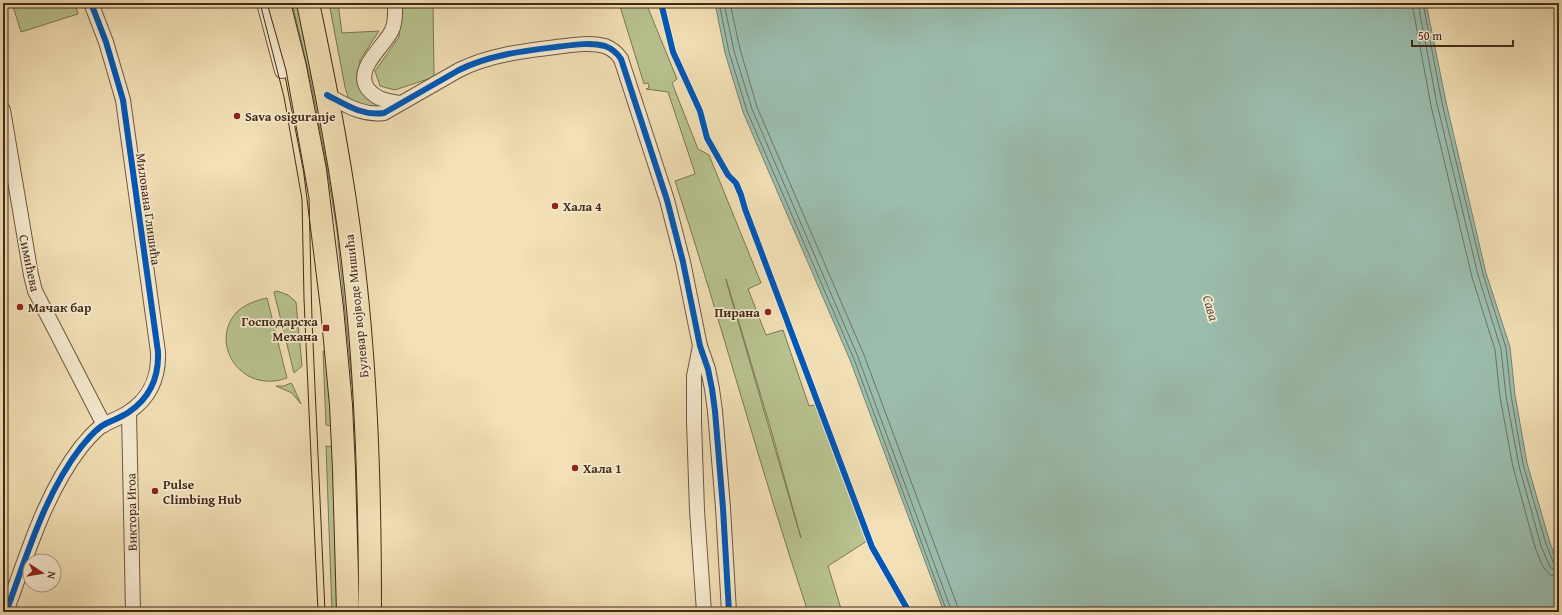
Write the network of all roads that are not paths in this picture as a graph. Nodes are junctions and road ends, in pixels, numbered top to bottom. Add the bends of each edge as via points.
1 (91, 3) edge
2 (264, 3) edge
3 (279, 3) edge
4 (308, 3) edge
5 (395, 3) edge
6 (295, 67) junction
7 (327, 95) junction
8 (400, 103) junction
9 (3, 110) edge
10 (700, 346) junction
11 (129, 412) junction
12 (104, 425) junction
13 (6, 612) edge
14 (133, 612) edge
15 (348, 612) edge
16 (370, 612) edge
17 (704, 612) edge
18 (729, 612) edge

1 - 11 street, Милована Глишића via 106,42 123,100 158,352 159,365 155,380 148,393
2 - 6 street via 282,71
3 - 6 main road, Булевар војводе Мишића
4 - 7 main road, Булевар војводе Мишића
5 - 8 street via 392,31 368,64 365,78 366,86 376,97 383,101
6 - 15 main road, Булевар војводе Мишића via 315,170 333,316 341,405
7 - 8 street via 354,110 376,114 384,113
7 - 16 main road, Булевар војводе Мишића via 353,260 362,351 369,502
8 - 10 street via 470,64 493,57 576,45 603,46 613,50 621,59 667,200
9 - 12 street, Симићева via 30,275 35,291
10 - 17 street via 694,376 694,422
10 - 18 street via 708,369 715,411
11 - 12 street, Милована Глишића
11 - 14 street, Виктора Игоа
12 - 13 street, Милована Глишића via 81,447 56,486

